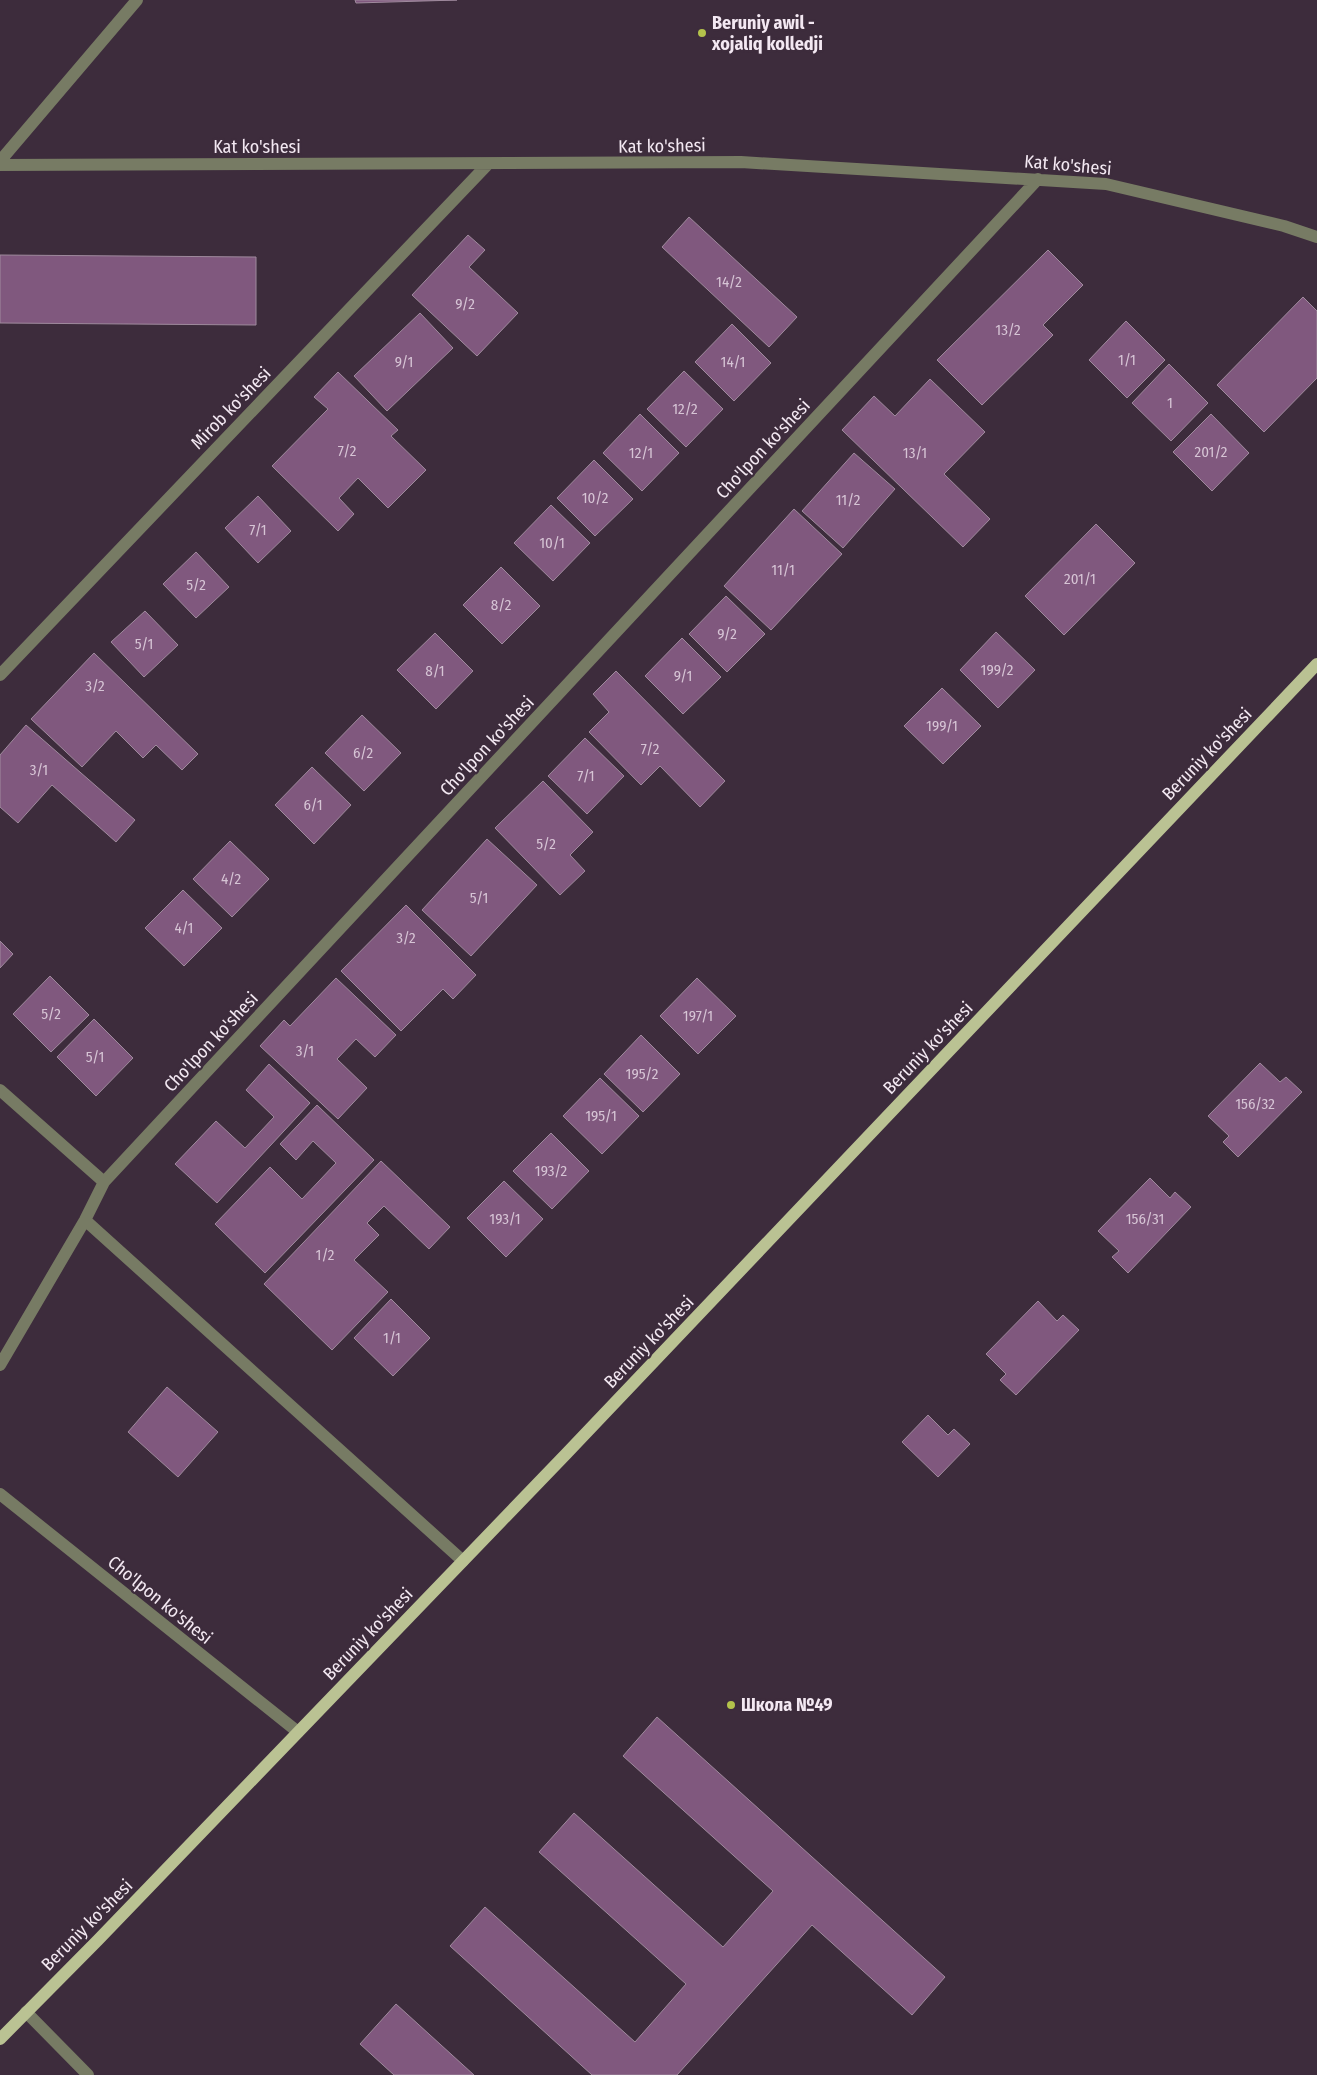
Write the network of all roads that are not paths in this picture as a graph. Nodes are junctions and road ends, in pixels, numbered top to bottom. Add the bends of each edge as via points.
1 (137, 0) edge
2 (0, 160) edge
3 (0, 165) edge
4 (488, 165) junction
5 (1038, 179) junction
6 (1317, 237) edge
7 (1317, 664) edge
8 (0, 675) edge
9 (0, 1090) edge
10 (104, 1182) junction
11 (85, 1220) junction
12 (0, 1365) edge
13 (0, 1494) edge
14 (463, 1561) junction
15 (298, 1732) junction
16 (26, 2012) junction
17 (0, 2039) edge
18 (88, 2075) edge

1 - 2 street
3 - 4 street, Kat ko'shesi
4 - 5 street, Kat ko'shesi via 741,162
4 - 8 street, Mirob ko'shesi
5 - 6 street, Kat ko'shesi via 1106,184 1284,226
5 - 10 street, Cho'lpon ko'shesi
7 - 14 main road, Beruniy ko'shesi
9 - 10 street
10 - 11 street, Cho'lpon ko'shesi
11 - 12 street, Cho'lpon ko'shesi
11 - 14 street
13 - 15 street, Cho'lpon ko'shesi
14 - 15 main road, Beruniy ko'shesi
15 - 16 main road, Beruniy ko'shesi
16 - 17 main road, Beruniy ko'shesi
16 - 18 street

